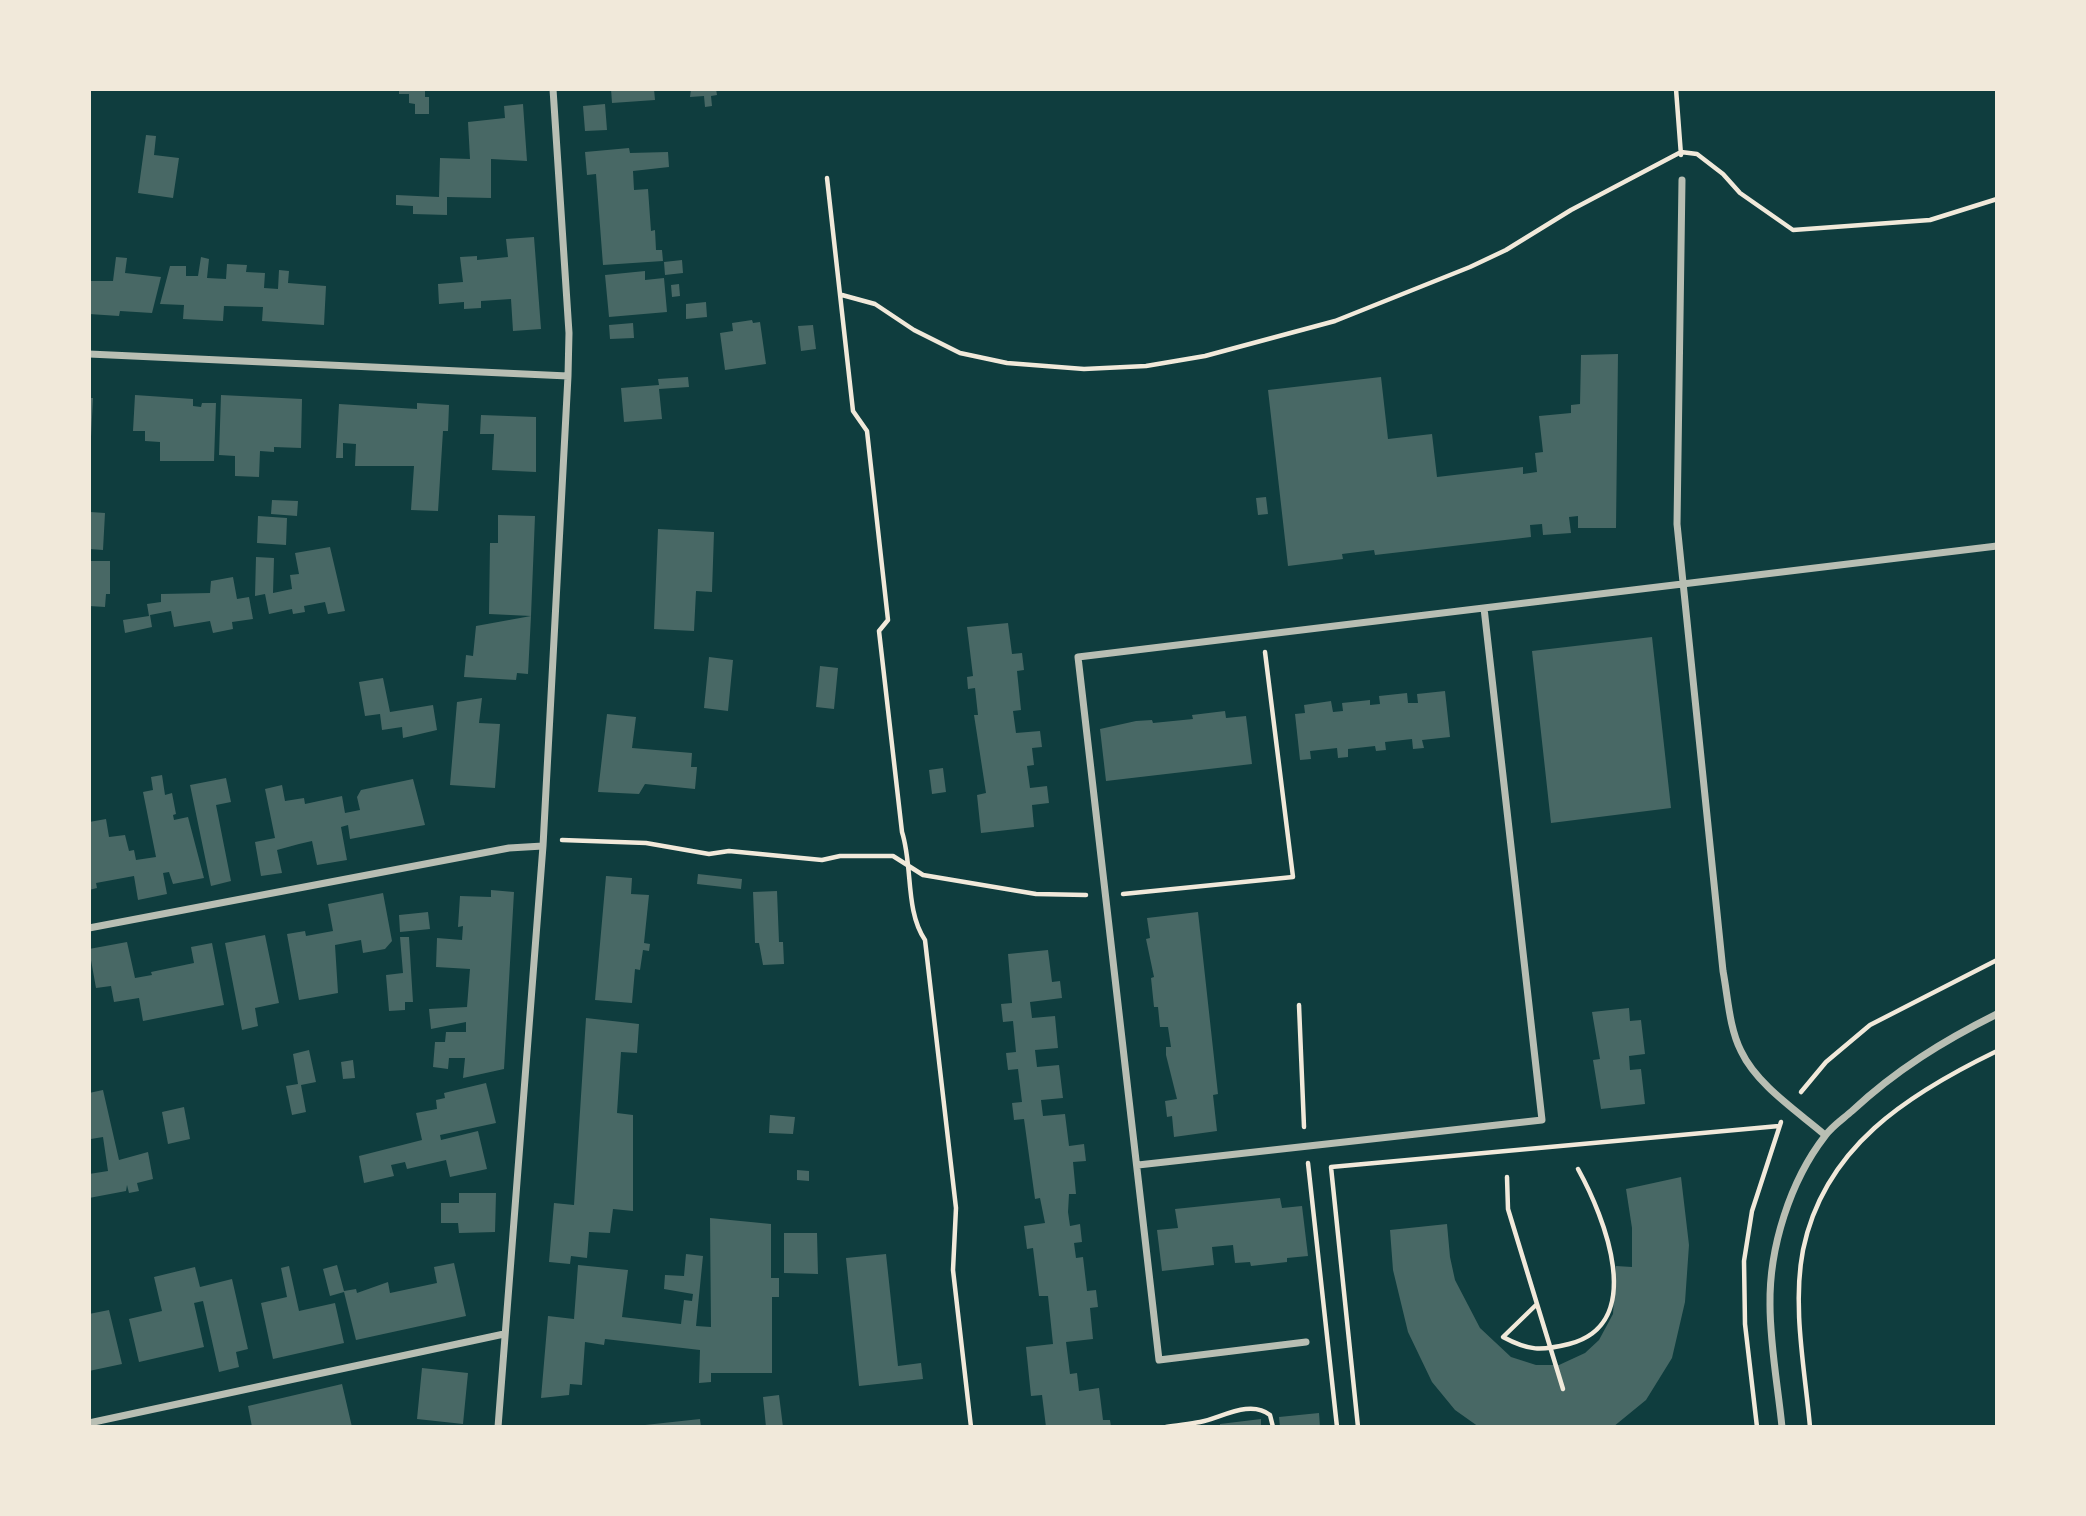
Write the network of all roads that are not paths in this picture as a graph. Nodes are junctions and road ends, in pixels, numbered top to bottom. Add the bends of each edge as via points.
1 (553, 89) edge
2 (1682, 180) road end
3 (89, 354) edge
4 (568, 376) junction
5 (1997, 547) edge
6 (1684, 584) junction
7 (1484, 608) junction
8 (543, 843) junction
9 (89, 928) edge
10 (1997, 1014) edge
11 (1825, 1135) junction
12 (1138, 1165) junction
13 (504, 1334) junction
14 (1306, 1342) dead end
15 (89, 1423) edge
16 (498, 1427) edge
17 (1782, 1427) edge

1 - 4 street
2 - 6 street via 1677,524
3 - 4 street
4 - 8 street
5 - 6 street
6 - 7 street
6 - 11 street via 1723,971 1734,1032 1755,1072
7 - 12 street via 1078,657
7 - 12 street via 1542,1120
8 - 9 street
8 - 13 street
10 - 11 street via 1941,1042 1892,1076
11 - 17 street via 1797,1184 1780,1228 1773,1264 1770,1305
12 - 14 street via 1159,1360
13 - 15 street
13 - 16 street

